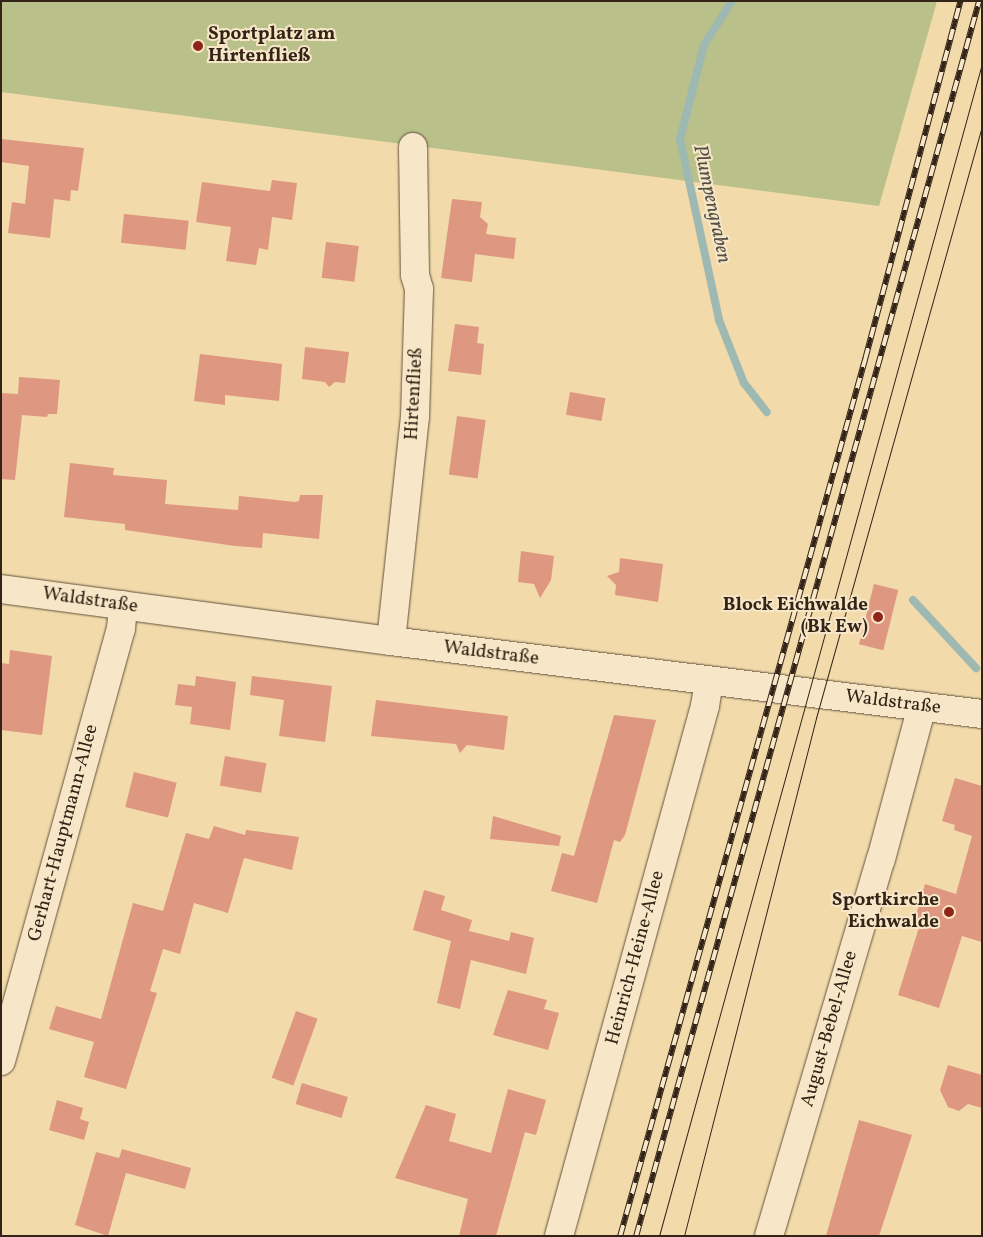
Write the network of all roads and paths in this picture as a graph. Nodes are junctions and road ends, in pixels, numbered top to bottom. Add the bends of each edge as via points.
1 (413, 147) dead end
2 (1, 589) edge
3 (123, 605) junction
4 (391, 641) junction
5 (709, 680) junction
6 (922, 706) junction
7 (982, 714) edge
8 (1, 1061) edge
9 (559, 1236) edge
10 (769, 1236) edge

1 - 4 street, Hirtenfließ via 415,275 419,289 416,417
2 - 3 street, Waldstraße
3 - 4 street, Waldstraße
3 - 8 street, Gerhart-Hauptmann-Allee via 120,629
4 - 5 street, Waldstraße
5 - 6 street, Waldstraße
5 - 9 street, Heinrich-Heine-Allee via 705,706
6 - 7 street, Waldstraße
6 - 10 street, August-Bebel-Allee via 881,859

